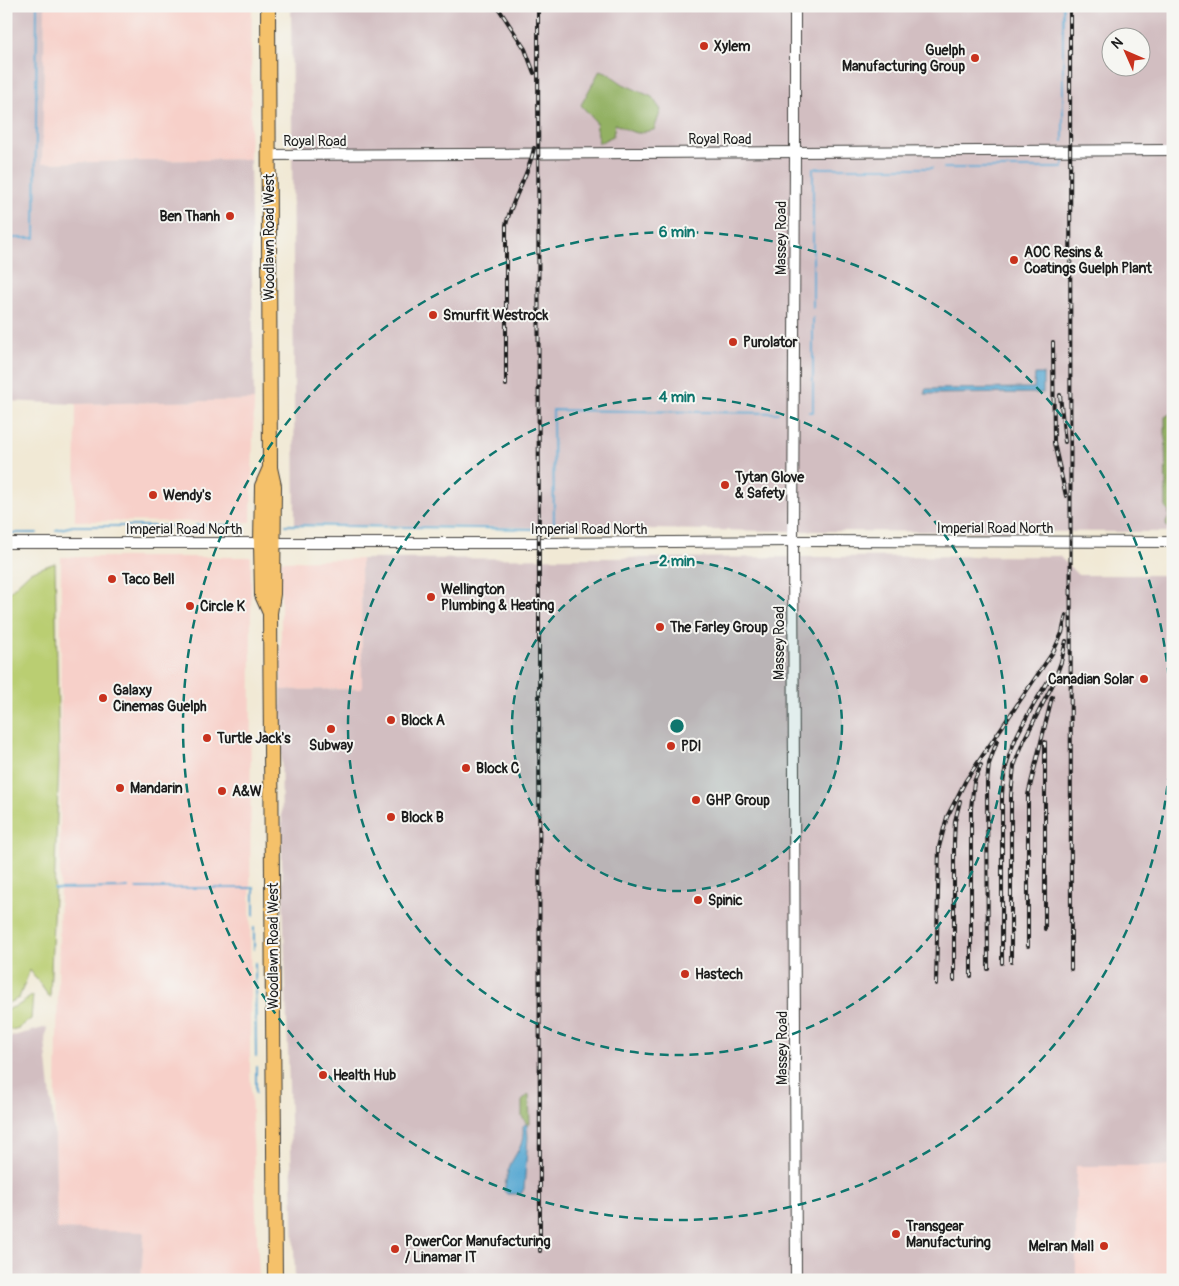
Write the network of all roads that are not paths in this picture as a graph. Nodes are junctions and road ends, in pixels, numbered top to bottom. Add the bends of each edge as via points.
1 (268, 6) edge
2 (795, 6) edge
3 (1173, 150) edge
4 (795, 152) junction
5 (268, 155) junction
6 (792, 541) junction
7 (1173, 542) edge
8 (6, 543) edge
9 (268, 543) junction
10 (275, 1280) edge
11 (796, 1280) edge

1 - 5 main road, Woodlawn Road West
2 - 4 street, Massey Road
3 - 4 street, Royal Road
4 - 5 street, Royal Road
4 - 6 street, Massey Road
5 - 9 main road, Woodlawn Road West via 270,468 262,486
6 - 7 street, Imperial Road North
6 - 9 street, Imperial Road North
6 - 11 street, Massey Road
8 - 9 street, Imperial Road North
9 - 10 main road, Woodlawn Road West via 262,594 270,612

